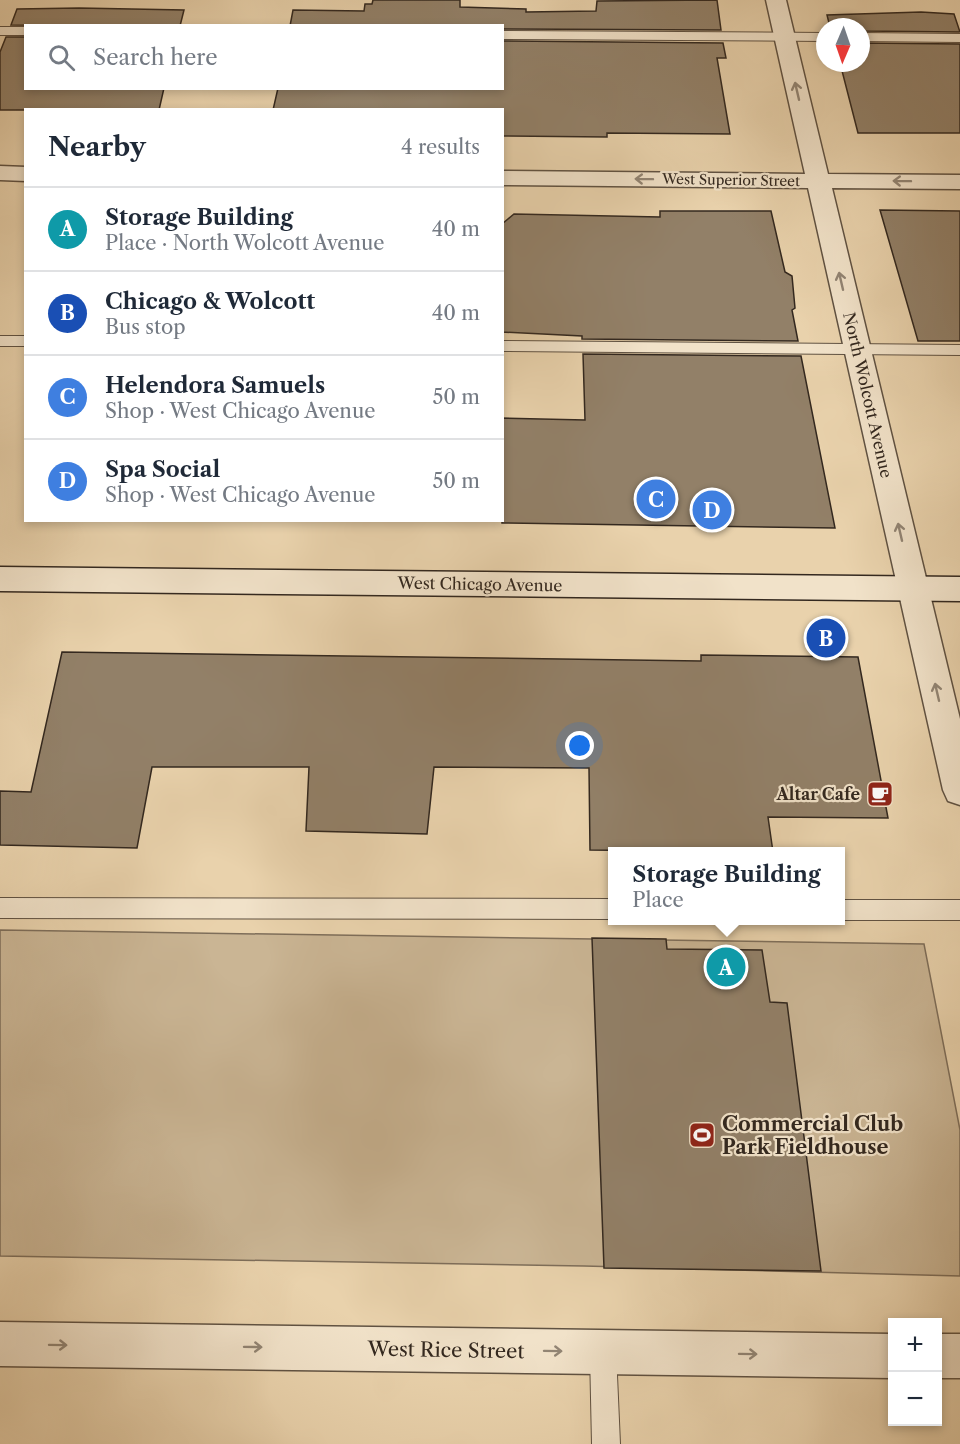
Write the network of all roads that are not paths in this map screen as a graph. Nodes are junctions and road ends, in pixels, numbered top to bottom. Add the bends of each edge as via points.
1 (776, 0) edge
2 (0, 31) edge
3 (24, 31) edge
4 (504, 35) edge
5 (784, 37) junction
6 (816, 37) edge
7 (870, 37) edge
8 (960, 38) edge
9 (0, 173) edge
10 (24, 174) edge
11 (504, 178) edge
12 (818, 181) junction
13 (960, 182) edge
14 (0, 341) edge
15 (24, 341) edge
16 (504, 346) edge
17 (857, 349) junction
18 (960, 350) edge
19 (0, 579) edge
20 (913, 589) junction
21 (960, 589) edge
22 (960, 790) edge
23 (0, 908) edge
24 (608, 909) edge
25 (845, 910) edge
26 (960, 910) edge
27 (0, 1344) edge
28 (603, 1352) junction
29 (888, 1356) edge
30 (942, 1356) edge
31 (960, 1356) edge
32 (606, 1444) edge

1 - 5 street, North Wolcott Avenue
2 - 3 lane
4 - 5 lane
5 - 6 lane
12 -> 5 street, North Wolcott Avenue
7 - 8 lane
9 - 10 street
12 -> 11 street, West Superior Street
13 -> 12 street, West Superior Street
17 -> 12 street, North Wolcott Avenue
14 - 15 lane
16 - 17 lane
17 - 18 lane
20 -> 17 street, North Wolcott Avenue
19 - 20 street, West Chicago Avenue
20 - 21 street, West Chicago Avenue
22 -> 20 street, North Wolcott Avenue
23 - 24 lane
25 - 26 lane
27 -> 28 street, West Rice Street
28 -> 29 street, West Rice Street
28 - 32 lane
30 - 31 street

